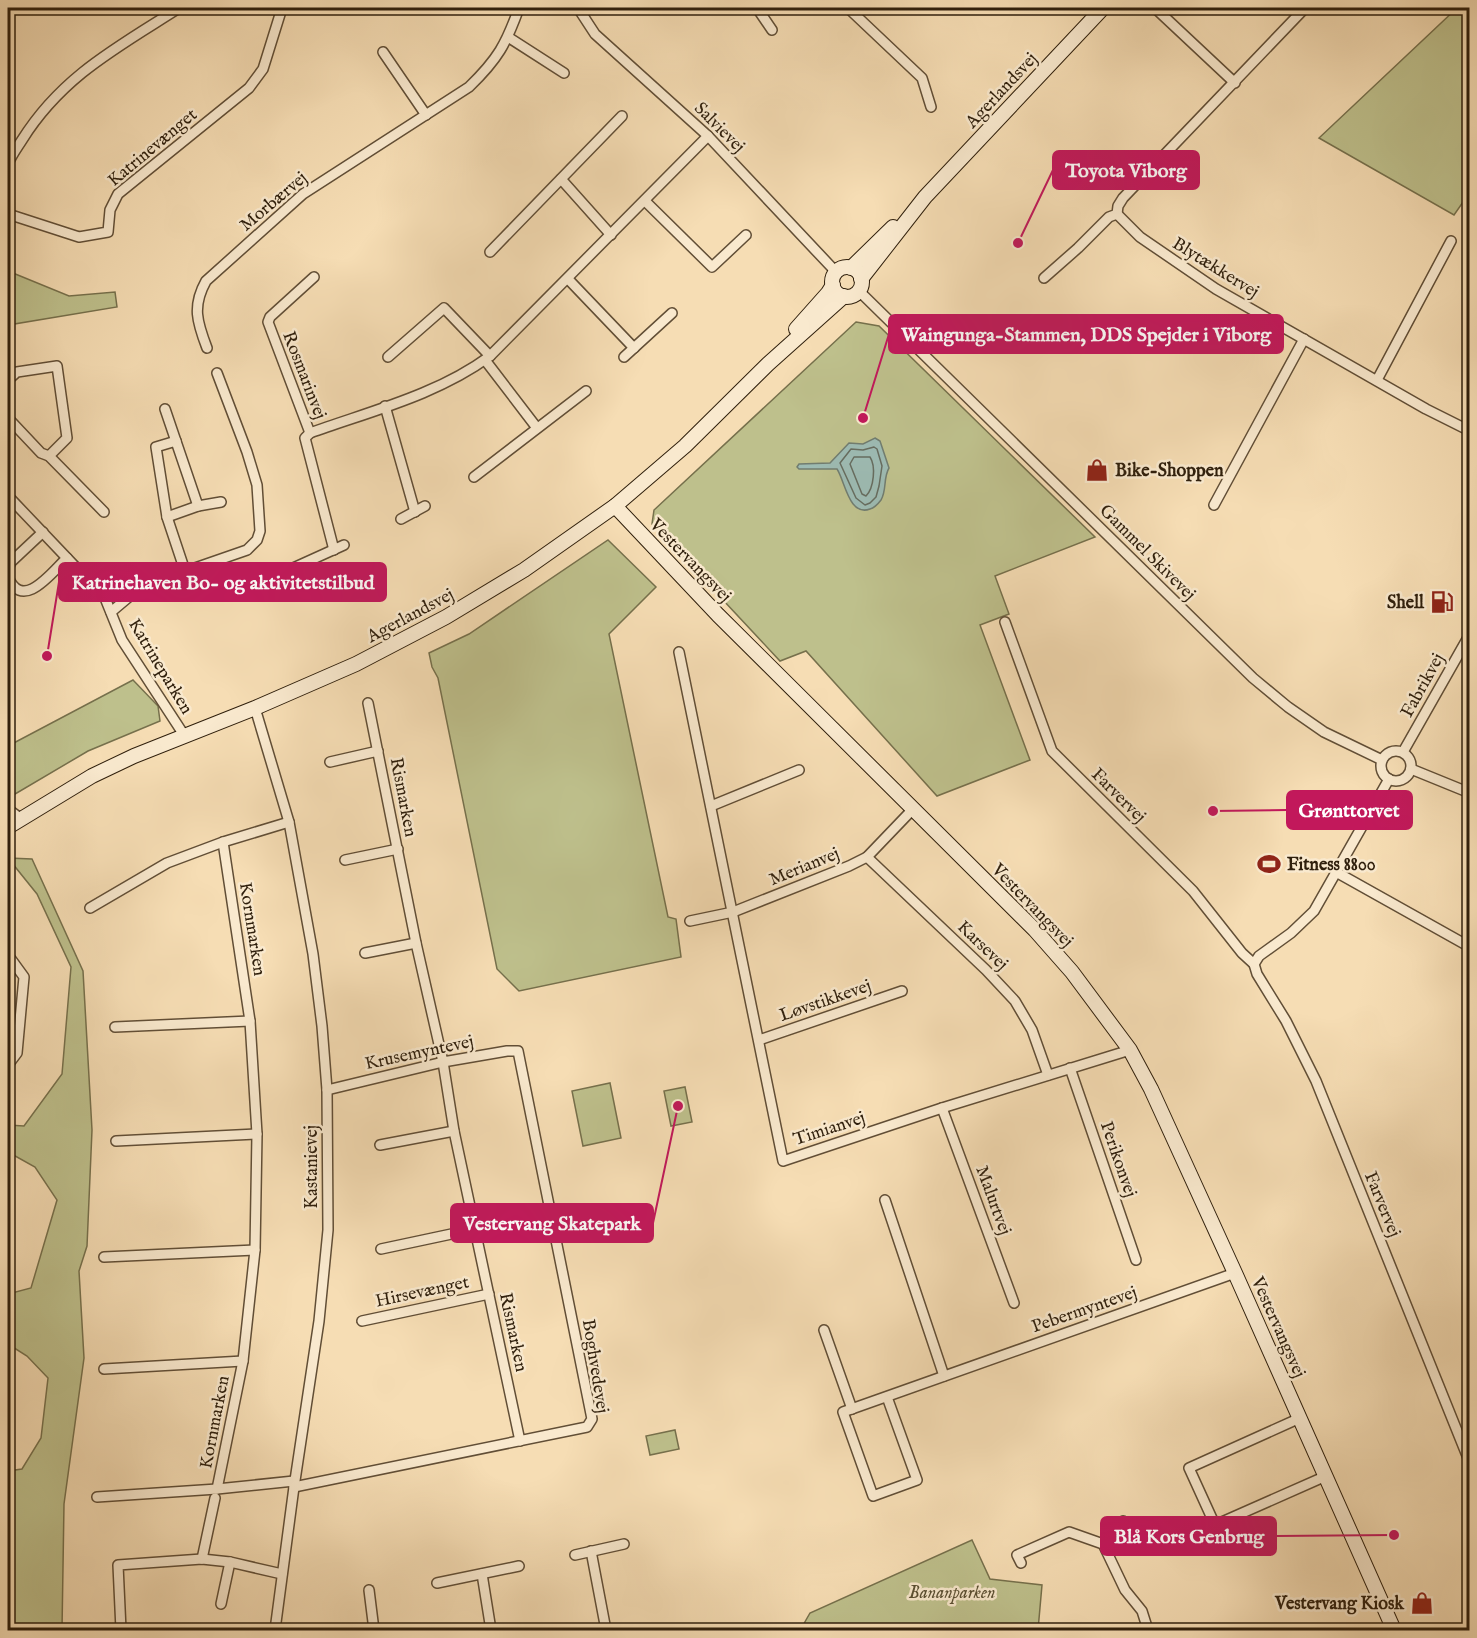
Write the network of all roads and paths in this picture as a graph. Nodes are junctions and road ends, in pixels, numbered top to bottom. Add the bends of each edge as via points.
1 (179, 8) edge
2 (282, 8) edge
3 (519, 8) edge
4 (578, 8) edge
5 (756, 8) edge
6 (848, 8) edge
7 (1103, 8) edge
8 (1155, 8) edge
9 (1305, 8) edge
10 (772, 30) dead end
11 (508, 37) junction
12 (382, 51) dead end
13 (564, 73) dead end
14 (1235, 83) junction
15 (931, 107) dead end
16 (426, 115) junction
17 (622, 116) dead end
18 (708, 136) junction
19 (8, 164) edge
20 (561, 179) junction
21 (925, 197) junction
22 (645, 201) junction
23 (8, 214) edge
24 (1117, 214) junction
25 (611, 235) junction
26 (746, 235) dead end
27 (1451, 241) dead end
28 (490, 252) dead end
29 (851, 268) junction
30 (314, 277) dead end
31 (834, 278) junction
32 (1044, 278) dead end
33 (568, 279) junction
34 (860, 285) junction
35 (844, 296) junction
36 (672, 313) dead end
37 (1304, 339) junction
38 (207, 348) dead end
39 (634, 348) junction
40 (388, 357) dead end
41 (624, 357) dead end
42 (487, 358) junction
43 (768, 364) junction
44 (217, 373) dead end
45 (8, 380) edge
46 (1377, 380) junction
47 (586, 391) dead end
48 (385, 406) junction
49 (165, 409) dead end
50 (8, 418) edge
51 (537, 428) junction
52 (1470, 431) edge
53 (310, 434) junction
54 (176, 441) junction
55 (49, 456) junction
56 (474, 477) dead end
57 (8, 496) edge
58 (221, 502) dead end
59 (1214, 505) dead end
60 (198, 506) junction
61 (425, 506) dead end
62 (615, 506) junction
63 (104, 512) dead end
64 (415, 512) junction
65 (166, 517) junction
66 (401, 519) dead end
67 (43, 532) junction
68 (344, 545) dead end
69 (334, 550) junction
70 (67, 558) junction
71 (8, 569) edge
72 (291, 569) dead end
73 (185, 571) junction
74 (8, 577) edge
75 (111, 612) junction
76 (1005, 622) dead end
77 (1470, 634) edge
78 (679, 652) dead end
79 (368, 703) dead end
80 (255, 708) junction
81 (184, 735) junction
82 (378, 751) junction
83 (1403, 752) junction
84 (1382, 760) junction
85 (330, 762) dead end
86 (799, 770) dead end
87 (1411, 770) junction
88 (1389, 779) junction
89 (1470, 793) edge
90 (711, 806) junction
91 (8, 809) edge
92 (913, 809) junction
93 (20, 818) junction
94 (289, 822) junction
95 (8, 827) edge
96 (223, 842) junction
97 (398, 849) junction
98 (867, 856) junction
99 (345, 860) dead end
100 (1336, 872) junction
101 (90, 908) dead end
102 (733, 912) junction
103 (690, 921) dead end
104 (416, 943) junction
105 (1470, 947) edge
106 (365, 953) dead end
107 (8, 955) edge
108 (1254, 964) junction
109 (902, 991) dead end
110 (250, 1021) junction
111 (115, 1027) dead end
112 (759, 1040) junction
113 (1130, 1050) junction
114 (518, 1052) joint
115 (443, 1062) junction
116 (8, 1065) edge
117 (1070, 1068) junction
118 (1048, 1076) junction
119 (327, 1090) junction
120 (942, 1108) junction
121 (454, 1131) junction
122 (257, 1134) junction
123 (116, 1142) dead end
124 (380, 1145) dead end
125 (885, 1200) dead end
126 (475, 1229) junction
127 (381, 1249) dead end
128 (255, 1250) junction
129 (104, 1257) dead end
130 (1136, 1260) dead end
131 (1235, 1274) junction
132 (489, 1294) junction
133 (1014, 1303) dead end
134 (362, 1320) dead end
135 (824, 1330) dead end
136 (243, 1361) junction
137 (104, 1370) dead end
138 (944, 1376) junction
139 (887, 1396) junction
140 (852, 1409) junction
141 (1300, 1418) junction
142 (520, 1441) junction
143 (1470, 1463) edge
144 (1326, 1476) junction
145 (294, 1484) junction
146 (216, 1493) junction
147 (97, 1497) dead end
148 (1123, 1521) dead end
149 (624, 1544) dead end
150 (1103, 1544) junction
151 (591, 1551) junction
152 (575, 1555) dead end
153 (202, 1559) junction
154 (230, 1562) junction
155 (1021, 1563) dead end
156 (519, 1566) dead end
157 (282, 1574) junction
158 (482, 1574) junction
159 (437, 1583) dead end
160 (369, 1590) dead end
161 (220, 1604) dead end
162 (122, 1630) edge
163 (275, 1630) edge
164 (374, 1630) edge
165 (491, 1630) edge
166 (606, 1630) edge
167 (1148, 1630) edge
168 (1394, 1630) edge

1 - 19 street via 76,77 32,123
2 - 23 street, Katrinevænget via 263,69 249,88 118,194 110,210 108,232 79,237
3 - 11 street, Morbærvej
4 - 18 street, Salvievej via 595,34
5 - 10 street
6 - 15 street via 922,78
7 - 21 street, Agerlandsvej
8 - 14 street
9 - 14 street
11 - 13 street
11 - 16 street, Morbærvej via 492,65 477,80
12 - 16 street
14 - 24 street via 1123,198
16 - 38 street, Morbærvej via 303,194 206,281 196,307
17 - 20 street
18 - 22 street, Rosmarinvej
18 - 31 street, Salvievej
20 - 25 street
20 - 28 street
21 - 29 street, Agerlandsvej
21 - 34 street, Agerlandsvej
22 - 25 street, Rosmarinvej
22 - 26 street via 712,267
24 - 32 street
24 - 37 street, Blytækkervej via 1140,237 1216,289
25 - 33 street, Rosmarinvej
27 - 46 street
29 - 31 street via 843,268
29 - 34 street via 857,272
30 - 53 street, Rosmarinvej via 268,322
31 - 35 street via 835,291
31 - 43 street, Agerlandsvej via 828,293
33 - 39 street
33 - 42 street, Rosmarinvej
34 - 35 street via 851,296
34 - 84 street, Gammel Skivevej via 1253,678 1324,732
35 - 43 street, Agerlandsvej
36 - 39 street
37 - 46 street, Blytækkervej
37 - 59 street
39 - 41 street
40 - 42 street via 444,308
42 - 48 street, Rosmarinvej via 435,388
42 - 51 street
43 - 62 street, Agerlandsvej via 685,446
44 - 73 street, Katrineparken via 256,485 260,531 247,550
45 - 55 street via 16,372 57,366 67,438
46 - 52 street, Blytækkervej
47 - 51 street
48 - 53 street, Rosmarinvej
48 - 64 street
49 - 54 street
50 - 55 street via 41,453
51 - 56 street
53 - 69 street, Rosmarinvej via 305,438
54 - 60 street
54 - 65 street via 156,447
55 - 63 street
57 - 67 street, Katrineparken
58 - 60 street
60 - 65 street
61 - 64 street
62 - 80 street, Agerlandsvej via 524,570 446,617 356,664
62 - 92 street, Vestervangsvej
64 - 66 street
65 - 73 street
67 - 70 street, Katrineparken
67 - 71 street
68 - 69 street
69 - 72 street
70 - 74 street via 31,590 16,589
70 - 75 street, Katrineparken via 105,598
73 - 75 street, Katrineparken via 149,584
75 - 81 street, Katrineparken via 122,640
76 - 108 street, Farvervej via 1052,751 1193,891
77 - 83 street, Fabrikvej
78 - 90 street, Timianvej
79 - 82 street, Rismarken
80 - 81 street, Agerlandsvej
80 - 94 street, Kastanievej
81 - 93 street, Agerlandsvej via 92,776
82 - 85 street, Rismarken
82 - 97 street, Rismarken
83 - 84 street via 1391,751
83 - 87 street via 1410,759
84 - 88 street via 1382,771
86 - 90 street
87 - 88 street via 1402,780
87 - 89 street
88 - 100 street
90 - 102 street, Timianvej
91 - 93 street
92 - 98 street, Merianvej
92 - 113 street, Vestervangsvej via 1035,930
93 - 95 street, Agerlandsvej
94 - 96 street
94 - 119 street, Kastanievej via 313,954
96 - 101 street via 167,863
96 - 110 street, Kornmarken
97 - 99 street, Rismarken
97 - 104 street, Rismarken
98 - 102 street, Merianvej
98 - 118 street, Karsevej via 1015,1001 1032,1030
100 - 105 street
100 - 108 street via 1304,923 1259,956
102 - 103 street, Merianvej
102 - 112 street, Timianvej
104 - 106 street
104 - 115 street, Rismarken
107 - 116 street via 24,977 16,1053
108 - 143 street, Farvervej via 1316,1081
109 - 112 street, Løvstikkevej
110 - 111 street
110 - 122 street, Kornmarken
112 - 120 street, Timianvej via 783,1161
113 - 117 street, Timianvej
113 - 131 street, Vestervangsvej
114 - 115 street, Krusemyntevej
114 - 142 street, Boghvedevej via 592,1419 586,1427
115 - 119 street, Krusemyntevej
115 - 121 street, Rismarken
117 - 118 street, Timianvej
117 - 130 street, Perikonvej
118 - 120 street, Timianvej
119 - 145 street, Kastanievej via 328,1230 319,1321
120 - 133 street, Malurtvej
121 - 124 street
121 - 126 street, Rismarken
122 - 123 street
122 - 128 street, Kornmarken
125 - 138 street
126 - 127 street
126 - 132 street, Rismarken
128 - 129 street
128 - 136 street, Kornmarken
131 - 138 street, Pebermyntevej
131 - 141 street, Vestervangsvej
132 - 134 street, Hirsevænget
132 - 142 street, Rismarken
135 - 140 street
136 - 137 street, Kornmarken
136 - 146 street, Kornmarken
138 - 139 street, Pebermyntevej
139 - 140 street, Pebermyntevej
139 - 140 street via 916,1480 873,1496 843,1412
141 - 144 street, Vestervangsvej
141 - 144 street via 1189,1468 1215,1525
142 - 145 street, Boghvedevej
144 - 168 street, Vestervangsvej
145 - 146 street, Kornmarken
145 - 157 street, Kastanievej
146 - 147 street, Kornmarken
146 - 153 street
148 - 150 street via 1126,1529 1108,1537
149 - 151 street
150 - 155 street via 1069,1532 1017,1555
150 - 167 street via 1125,1590 1142,1611
151 - 152 street
151 - 166 street
153 - 154 street
153 - 162 street via 118,1565
154 - 157 street
154 - 161 street
156 - 158 street
157 - 163 street, Kastanievej
158 - 159 street
158 - 165 street
160 - 164 street

